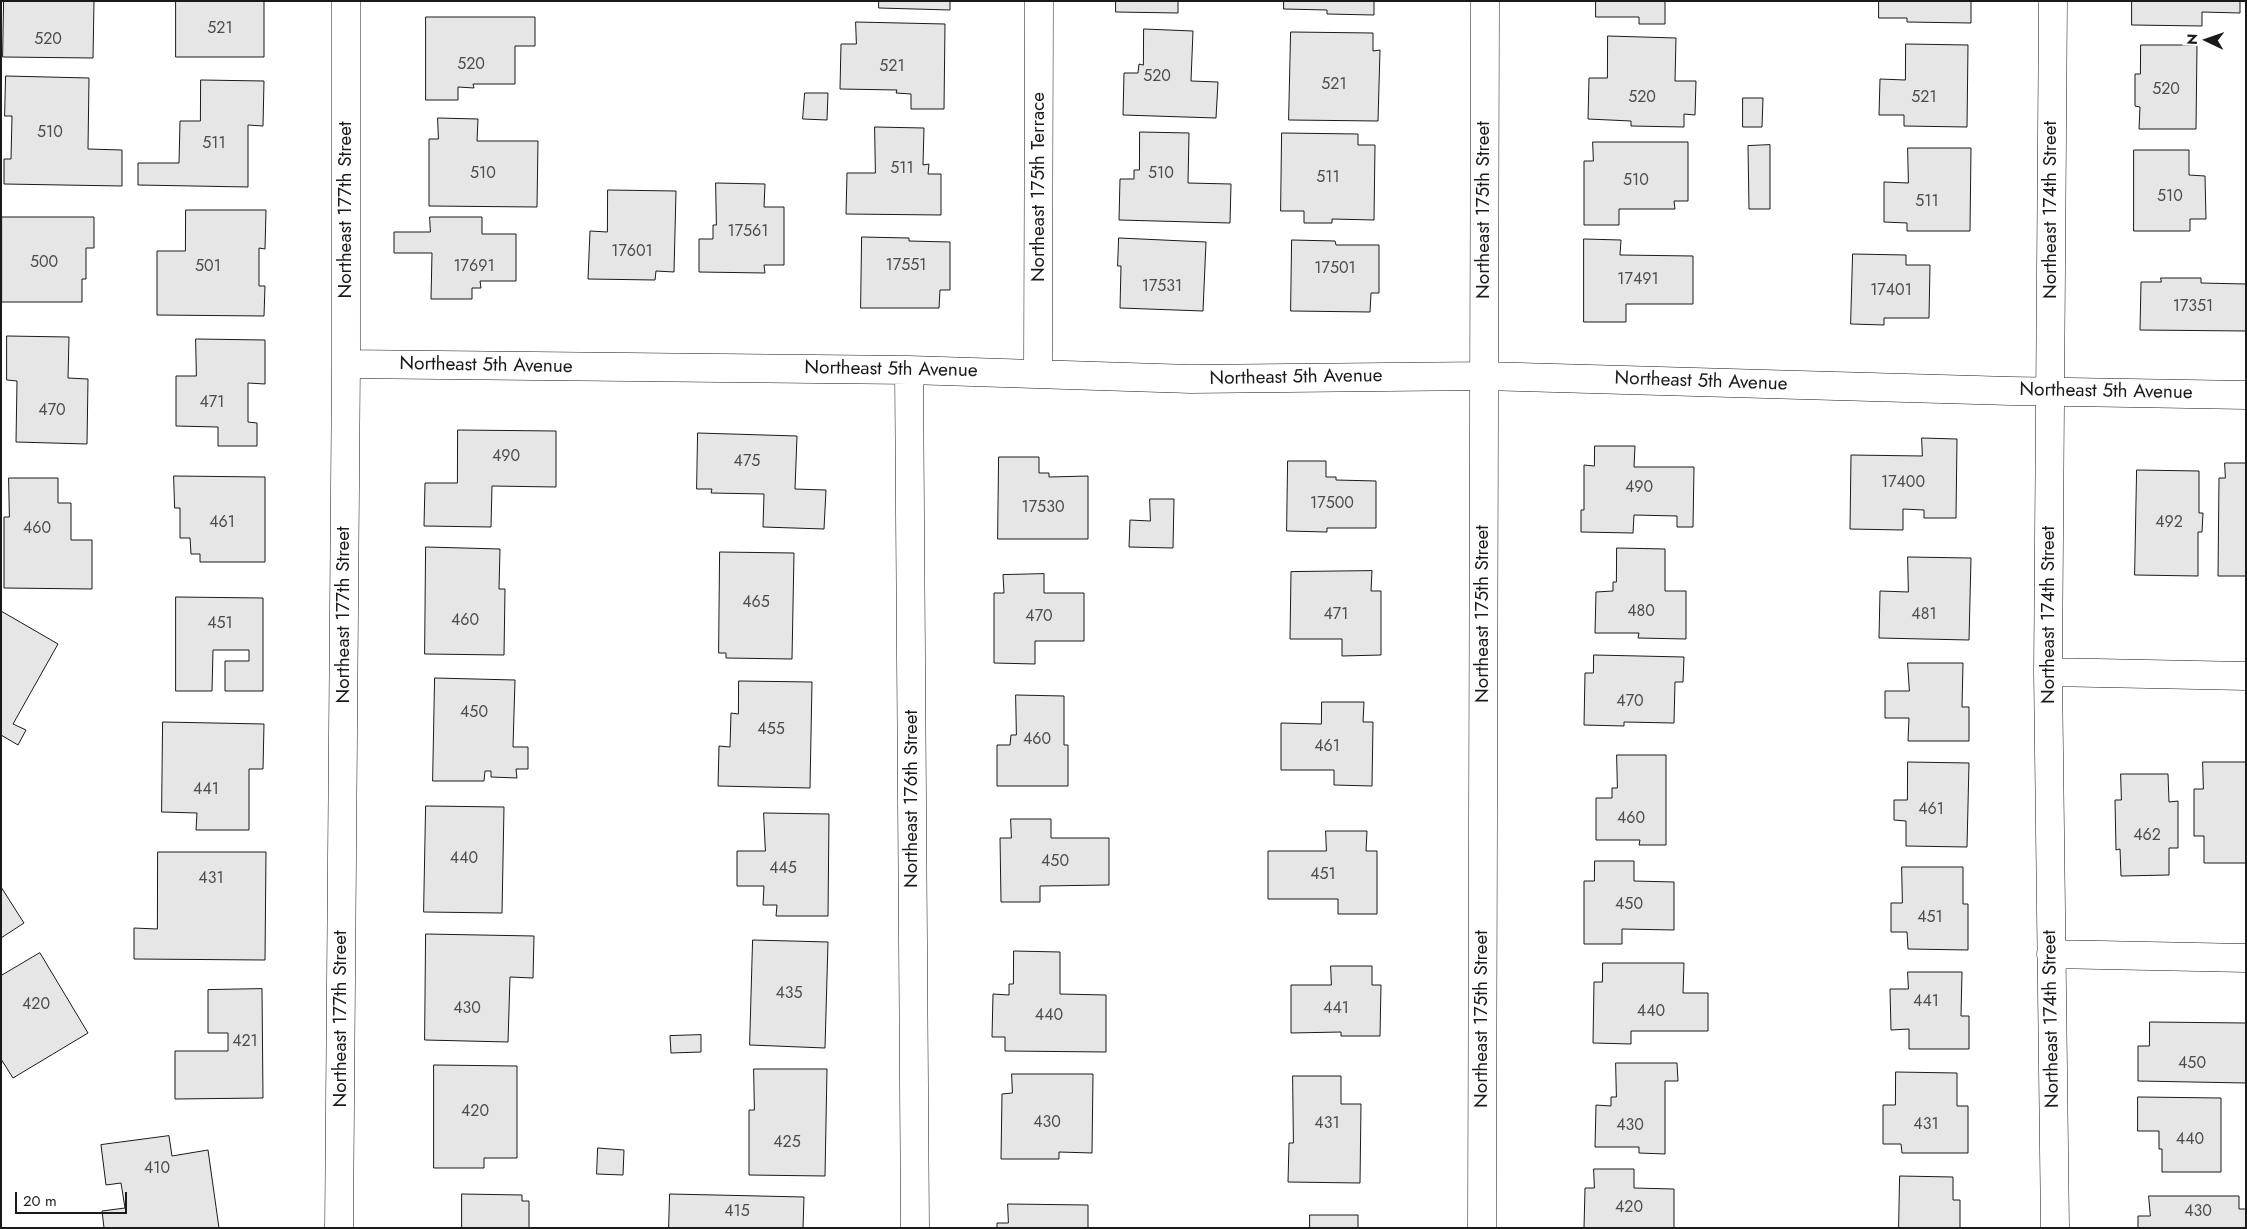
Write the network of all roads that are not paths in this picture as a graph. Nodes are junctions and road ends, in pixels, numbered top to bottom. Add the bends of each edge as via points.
1 (346, 1) edge
2 (1039, 1) edge
3 (1485, 1) edge
4 (2053, 1) edge
5 (346, 364) junction
6 (909, 370) junction
7 (1038, 373) junction
8 (1484, 376) junction
9 (2050, 392) junction
10 (2246, 395) edge
11 (2048, 672) junction
12 (2246, 676) edge
13 (2051, 954) junction
14 (2246, 958) edge
15 (339, 1228) edge
16 (914, 1228) edge
17 (1482, 1228) edge
18 (2055, 1228) edge

1 - 5 street, Northeast 177th Street
2 - 7 street, Northeast 175th Terrace
3 - 8 street, Northeast 175th Street
4 - 9 street, Northeast 174th Street
5 - 6 street, Northeast 5th Avenue
5 - 15 street, Northeast 177th Street
6 - 7 street, Northeast 5th Avenue
6 - 16 street, Northeast 176th Street
7 - 8 street, Northeast 5th Avenue via 1191,379
8 - 9 street, Northeast 5th Avenue
8 - 17 street, Northeast 175th Street
9 - 10 street, Northeast 5th Avenue
9 - 11 street, Northeast 174th Street
11 - 12 street
11 - 13 street, Northeast 174th Street
13 - 14 street
13 - 18 street, Northeast 174th Street

